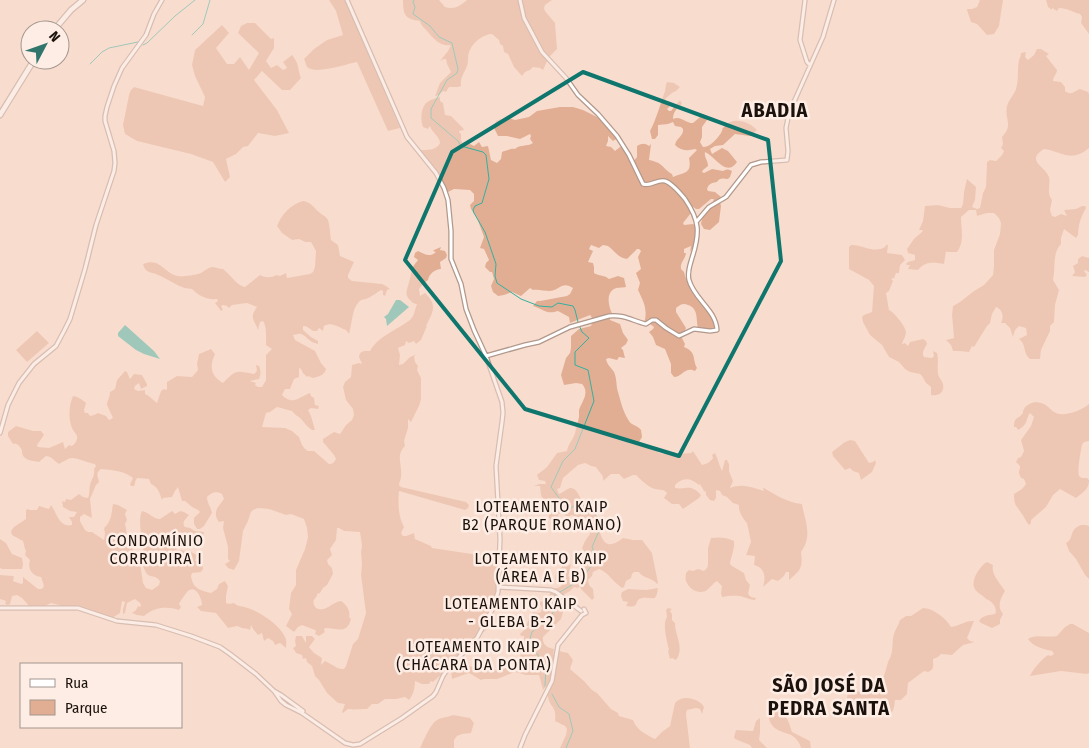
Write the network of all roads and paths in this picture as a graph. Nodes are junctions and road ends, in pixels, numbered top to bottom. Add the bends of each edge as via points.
1 (83, 0) edge
2 (162, 0) edge
3 (347, 0) edge
4 (520, 0) edge
5 (805, 0) edge
6 (834, 0) edge
7 (62, 20) edge
8 (810, 64) junction
9 (28, 70) edge
10 (0, 115) edge
11 (697, 221) junction
12 (486, 356) junction
13 (0, 433) edge
14 (499, 587) junction
15 (0, 608) edge
16 (274, 691) junction
17 (288, 700) junction
18 (283, 703) junction
19 (294, 708) junction
20 (520, 748) edge

1 - 7 main road
2 - 13 street via 146,35 122,68 107,107 105,116 113,148 114,171 70,319 56,346 34,364 19,384 8,405
3 - 12 street via 408,137 444,188 448,200 451,259 466,309
4 - 11 street via 524,18 542,52 618,136 642,183 669,183 682,196
5 - 8 street via 800,40
6 - 8 street
8 - 11 street via 789,113 787,160 751,165 726,197 709,207
9 - 10 main road
11 - 12 street via 697,239 688,278 716,321 717,330 694,329 678,336 656,320 646,324 615,315 570,327 540,342
12 - 14 street via 503,412 496,466
14 - 19 street via 494,605 477,638 447,670 435,694 362,743 348,744
14 - 20 street via 551,590 582,612 558,645 552,680
15 - 16 street via 78,608 117,622 174,630 224,649
16 - 17 street
16 - 18 street
17 - 18 street
17 - 19 street
18 - 19 street

